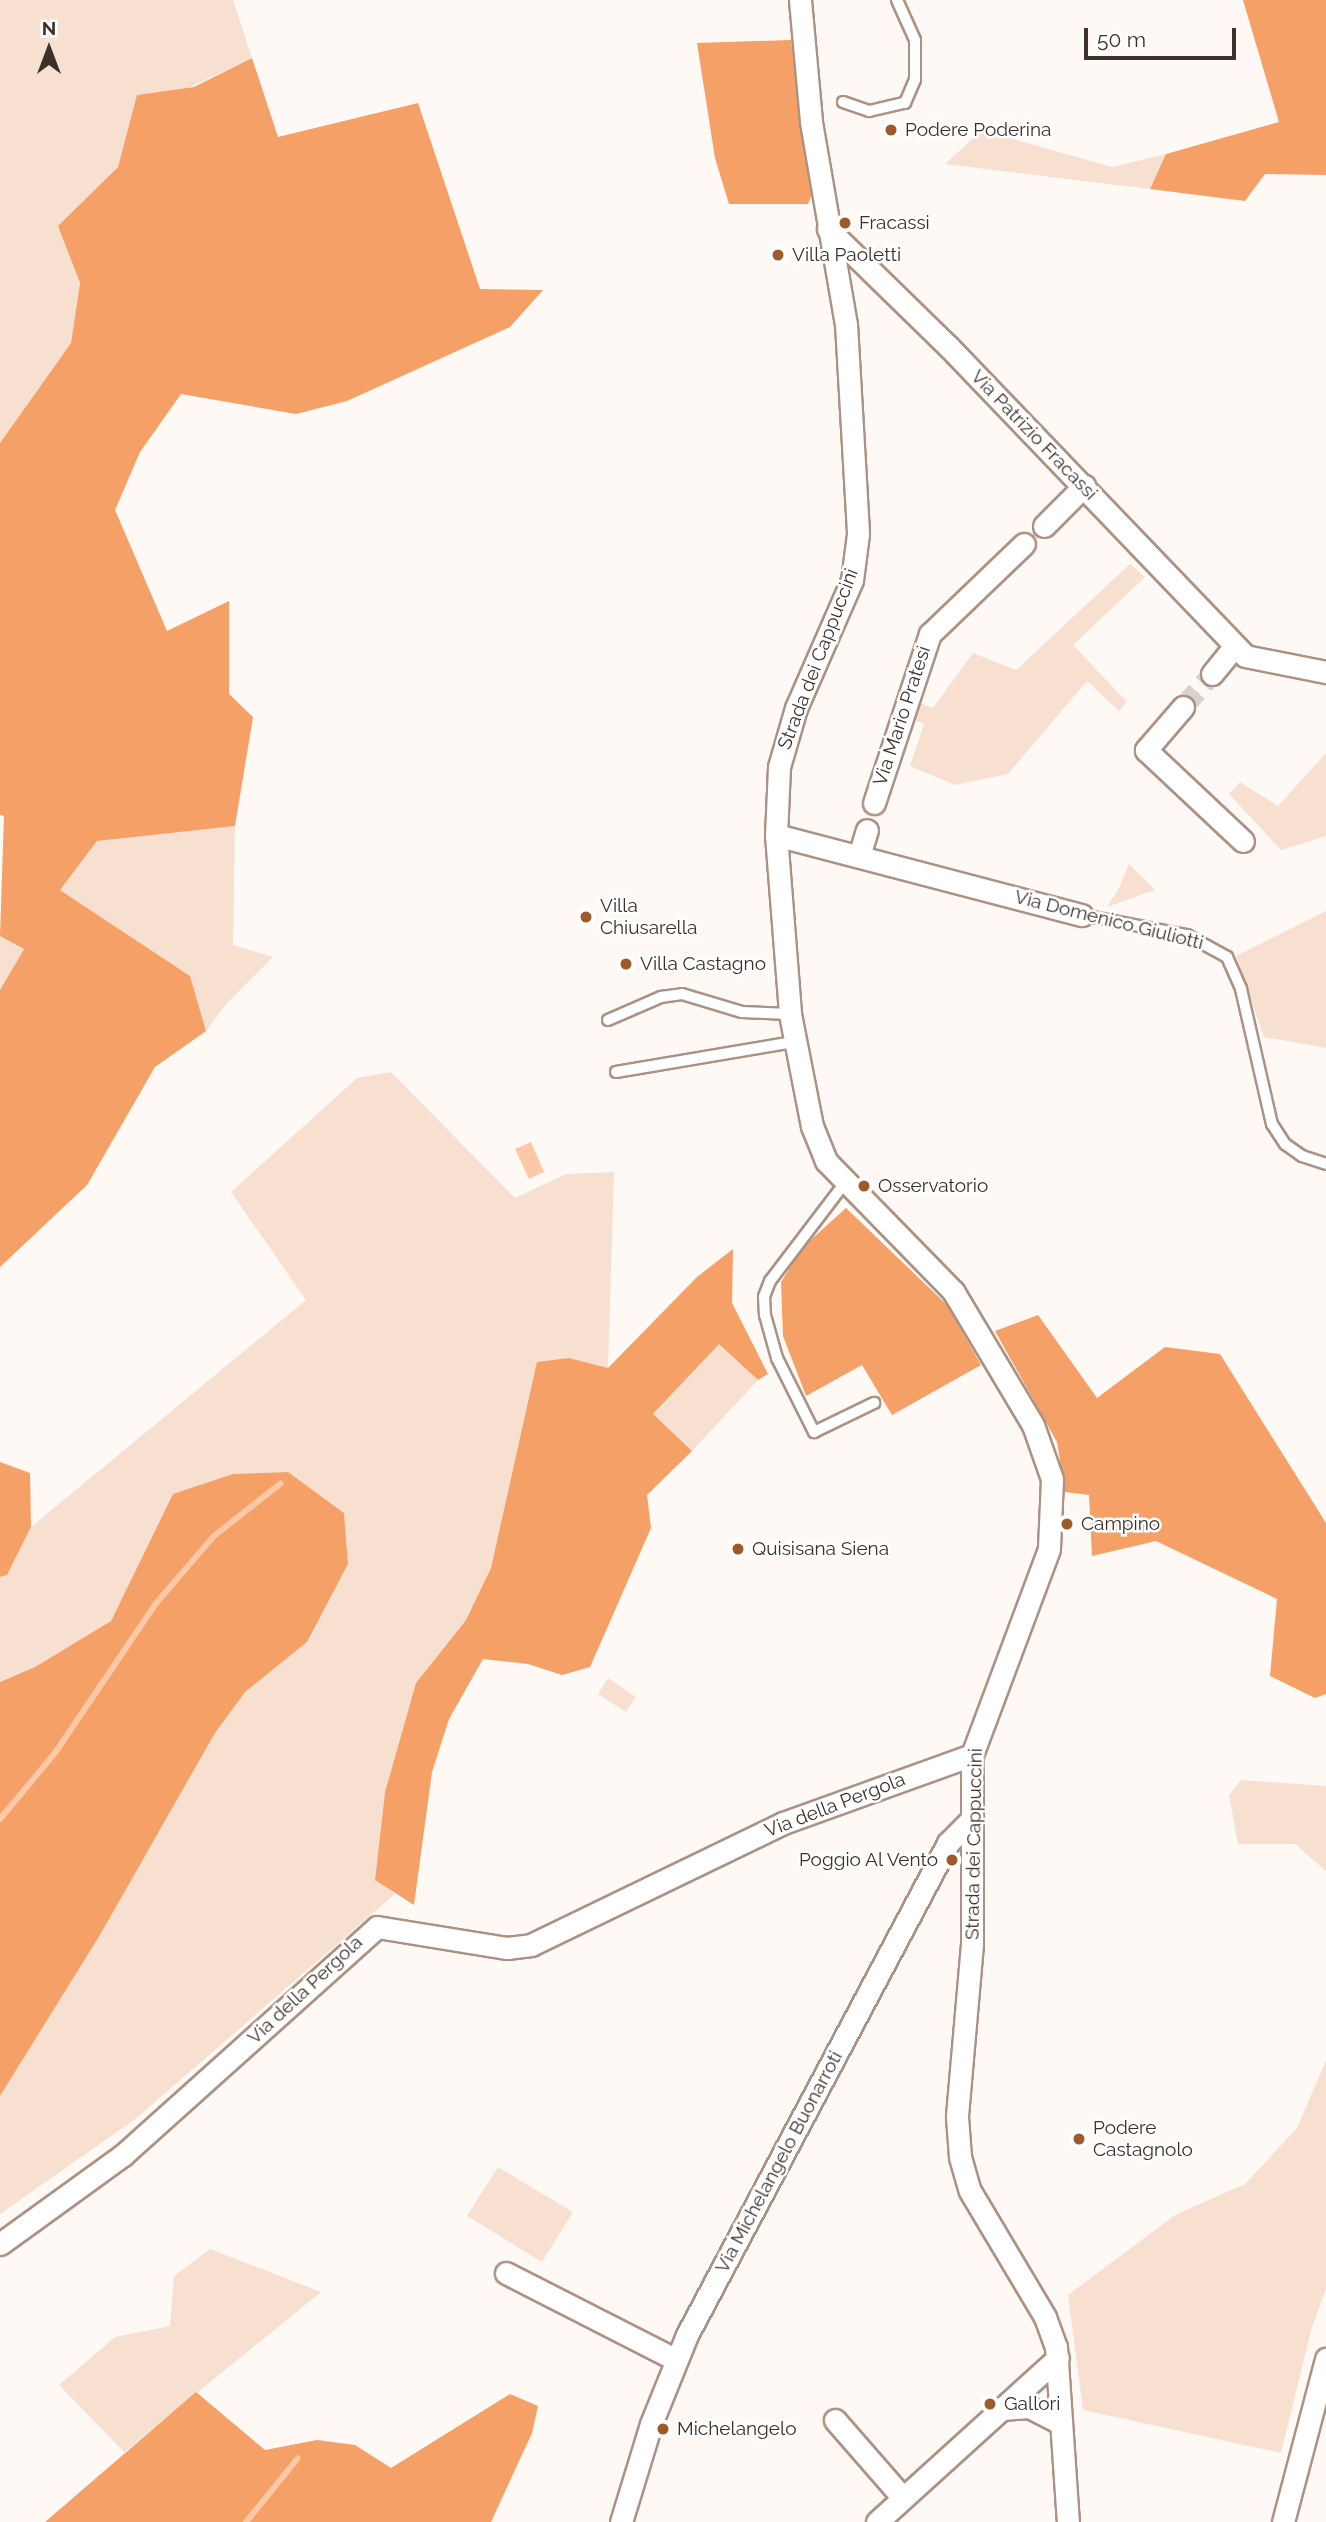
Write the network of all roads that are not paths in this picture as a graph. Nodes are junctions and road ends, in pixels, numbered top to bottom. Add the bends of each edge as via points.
1 (800, 0) edge
2 (897, 0) edge
3 (843, 102) dead end
4 (828, 229) junction
5 (1084, 486) junction
6 (1044, 526) dead end
7 (1024, 544) dead end
8 (1235, 646) junction
9 (1326, 672) edge
10 (1212, 674) tunnel mouth
11 (1183, 707) tunnel mouth
12 (874, 803) dead end
13 (867, 830) dead end
14 (776, 835) junction
15 (1243, 841) dead end
16 (859, 856) junction
17 (1082, 915) joint
18 (790, 1014) junction
19 (608, 1020) dead end
20 (793, 1041) junction
21 (616, 1072) dead end
22 (1326, 1164) edge
23 (844, 1184) junction
24 (874, 1403) dead end
25 (972, 1755) junction
26 (972, 1819) junction
27 (0, 2244) edge
28 (506, 2273) dead end
29 (1058, 2358) junction
30 (676, 2359) junction
31 (1326, 2359) edge
32 (1002, 2409) junction
33 (835, 2420) dead end
34 (1060, 2423) junction
35 (903, 2498) junction
36 (621, 2522) edge
37 (877, 2522) edge
38 (1068, 2522) edge
39 (1283, 2522) edge

1 - 4 street, Strada dei Cappuccini via 811,122
2 - 3 lane via 915,40 915,80 905,103 869,111
4 - 5 street, Via Patrizio Fracassi
4 - 14 street, Strada dei Cappuccini via 850,362 858,547 845,600 787,732 777,783
5 - 6 street
5 - 8 street, Via Patrizio Fracassi
7 - 12 street, Via Mario Pratesi via 930,634
8 - 9 street, Via Patrizio Fracassi via 1254,659
8 - 10 street
11 - 15 street via 1146,750
13 - 16 street
14 - 16 street, Via Domenico Giuliotti
14 - 18 street, Strada dei Cappuccini
16 - 17 street, Via Domenico Giuliotti
17 - 22 lane, Via Domenico Giuliotti via 1188,936 1227,957 1241,989 1272,1124 1285,1144 1301,1156
18 - 19 lane via 741,1012 682,994 661,997
18 - 20 street, Strada dei Cappuccini
20 - 21 lane
20 - 23 street, Strada dei Cappuccini via 816,1138
23 - 24 lane via 770,1281 764,1297 765,1315 777,1358 814,1433
23 - 25 street, Strada dei Cappuccini via 953,1290 1033,1425 1050,1468 1053,1513 1049,1549
25 - 26 street, Strada dei Cappuccini
25 - 27 street, Via della Pergola via 783,1823 531,1945 507,1948 377,1927 123,2155
26 - 29 street, Strada dei Cappuccini via 972,1944 958,2099 960,2158 970,2191 1045,2317
26 - 30 street, Via Michelangelo Buonarroti via 948,1843
28 - 30 street
29 - 32 street
29 - 34 street, Strada dei Cappuccini
30 - 36 street, Via Michelangelo Buonarroti
31 - 39 street
32 - 34 street via 1029,2407
32 - 35 street
33 - 35 street
34 - 38 street, Strada dei Cappuccini
35 - 37 street

